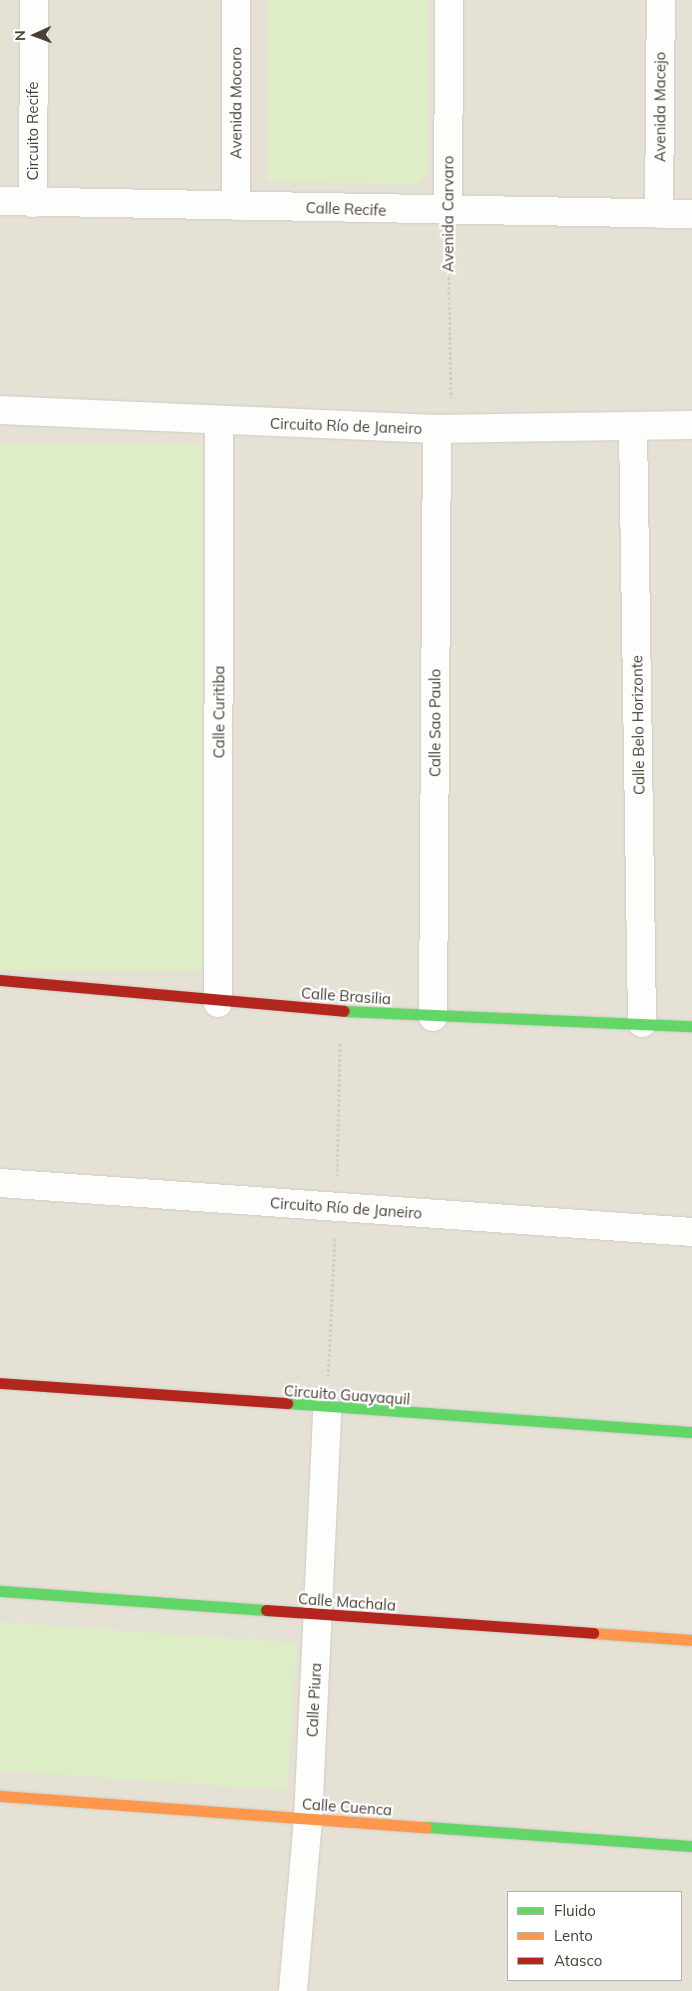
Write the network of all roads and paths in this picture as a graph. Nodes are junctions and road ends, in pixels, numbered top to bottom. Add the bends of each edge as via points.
1 (34, 0) edge
2 (236, 0) edge
3 (449, 0) edge
4 (660, 0) edge
5 (0, 201) edge
6 (33, 202) junction
7 (236, 206) junction
8 (448, 212) junction
9 (659, 214) junction
10 (692, 214) edge
11 (0, 410) edge
12 (219, 421) junction
13 (692, 425) edge
14 (633, 427) junction
15 (444, 429) junction
16 (0, 980) edge
17 (218, 1003) junction
18 (433, 1017) junction
19 (642, 1023) junction
20 (692, 1026) edge
21 (0, 1183) edge
22 (692, 1232) edge
23 (0, 1383) edge
24 (327, 1409) junction
25 (692, 1432) edge
26 (0, 1590) edge
27 (318, 1616) junction
28 (692, 1640) edge
29 (0, 1796) edge
30 (308, 1819) junction
31 (692, 1846) edge
32 (293, 1991) edge

1 - 6 street, Circuito Recife
2 - 7 street, Avenida Mocoro
3 - 8 street, Avenida Carvaro
4 - 9 street, Avenida Macejo
5 - 6 street, Calle Recife
6 - 7 street, Calle Recife
7 - 8 street, Calle Recife
8 - 9 street, Calle Recife
8 - 15 path, Avenida Carvaro
9 - 10 street, Calle Recife
11 - 12 street, Circuito Río de Janeiro
12 - 15 street, Circuito Río de Janeiro
12 - 17 street, Calle Curitiba
13 - 14 street, Circuito Río de Janeiro
14 - 15 street, Circuito Río de Janeiro
14 - 19 street, Calle Belo Horizonte
15 - 18 street, Calle Sao Paulo
16 - 17 street, Calle Brasilia
17 - 18 street, Calle Brasilia
18 - 19 street, Calle Brasilia
19 - 20 street, Calle Brasilia
21 - 22 street, Circuito Río de Janeiro
23 - 24 street, Circuito Guayaquil
24 - 25 street, Circuito Guayaquil
24 - 27 street, Calle Piura
26 - 27 street, Calle Machala
27 - 28 street, Calle Machala
27 - 30 street, Calle Piura
29 - 30 street, Calle Cuenca
30 - 31 street, Calle Cuenca
30 - 32 street, Calle Piura

